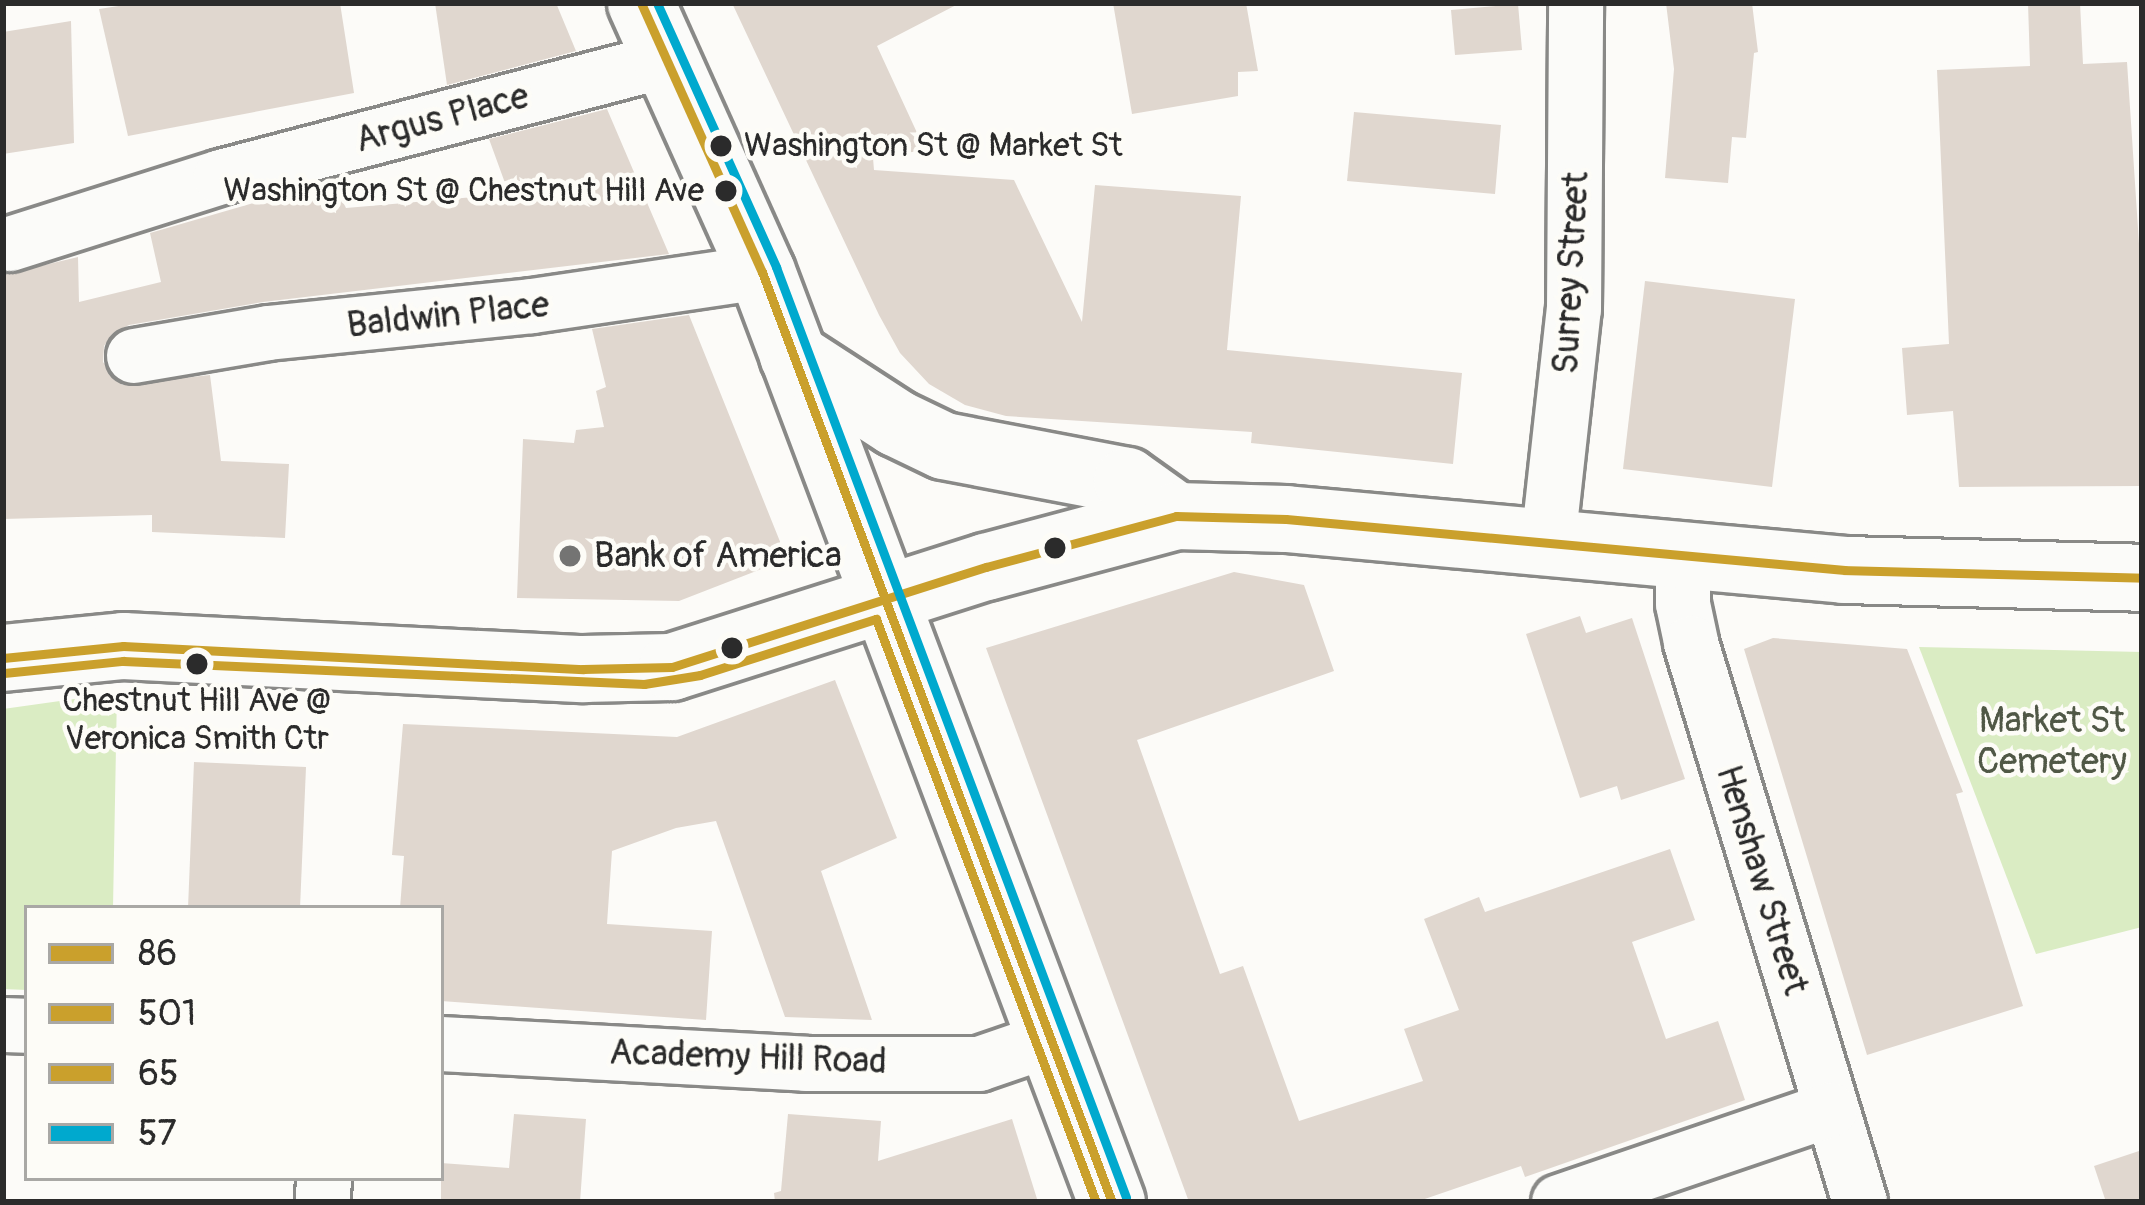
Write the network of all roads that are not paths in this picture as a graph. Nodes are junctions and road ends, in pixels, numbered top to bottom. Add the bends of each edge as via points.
1 (1576, 3) edge
2 (654, 31) edge
3 (10, 244) dead end
4 (762, 272) junction
5 (134, 356) dead end
6 (794, 356) junction
7 (1176, 516) junction
8 (1548, 543) junction
9 (1683, 554) junction
10 (2142, 578) edge
11 (886, 600) junction
12 (3, 658) edge
13 (1052, 1039) junction
14 (444, 1044) edge
15 (1830, 1110) junction
16 (1112, 1202) edge
17 (1559, 1202) edge
18 (1860, 1202) edge

1 - 8 street, Surrey Street via 1574,309
2 - 3 street, Argus Place
2 - 4 main road
4 - 5 street, Baldwin Place
4 - 6 main road
6 - 7 main road via 944,446 1127,481
6 - 11 main road
7 - 8 main road
7 - 11 main road
8 - 9 main road
9 - 10 main road via 1908,574
9 - 15 street, Henshaw Street via 1691,643
11 - 12 main road via 695,661 643,669 164,647
11 - 13 main road
13 - 14 street, Academy Hill Road via 979,1064 806,1064
13 - 16 main road
15 - 17 street
15 - 18 street, Henshaw Street

